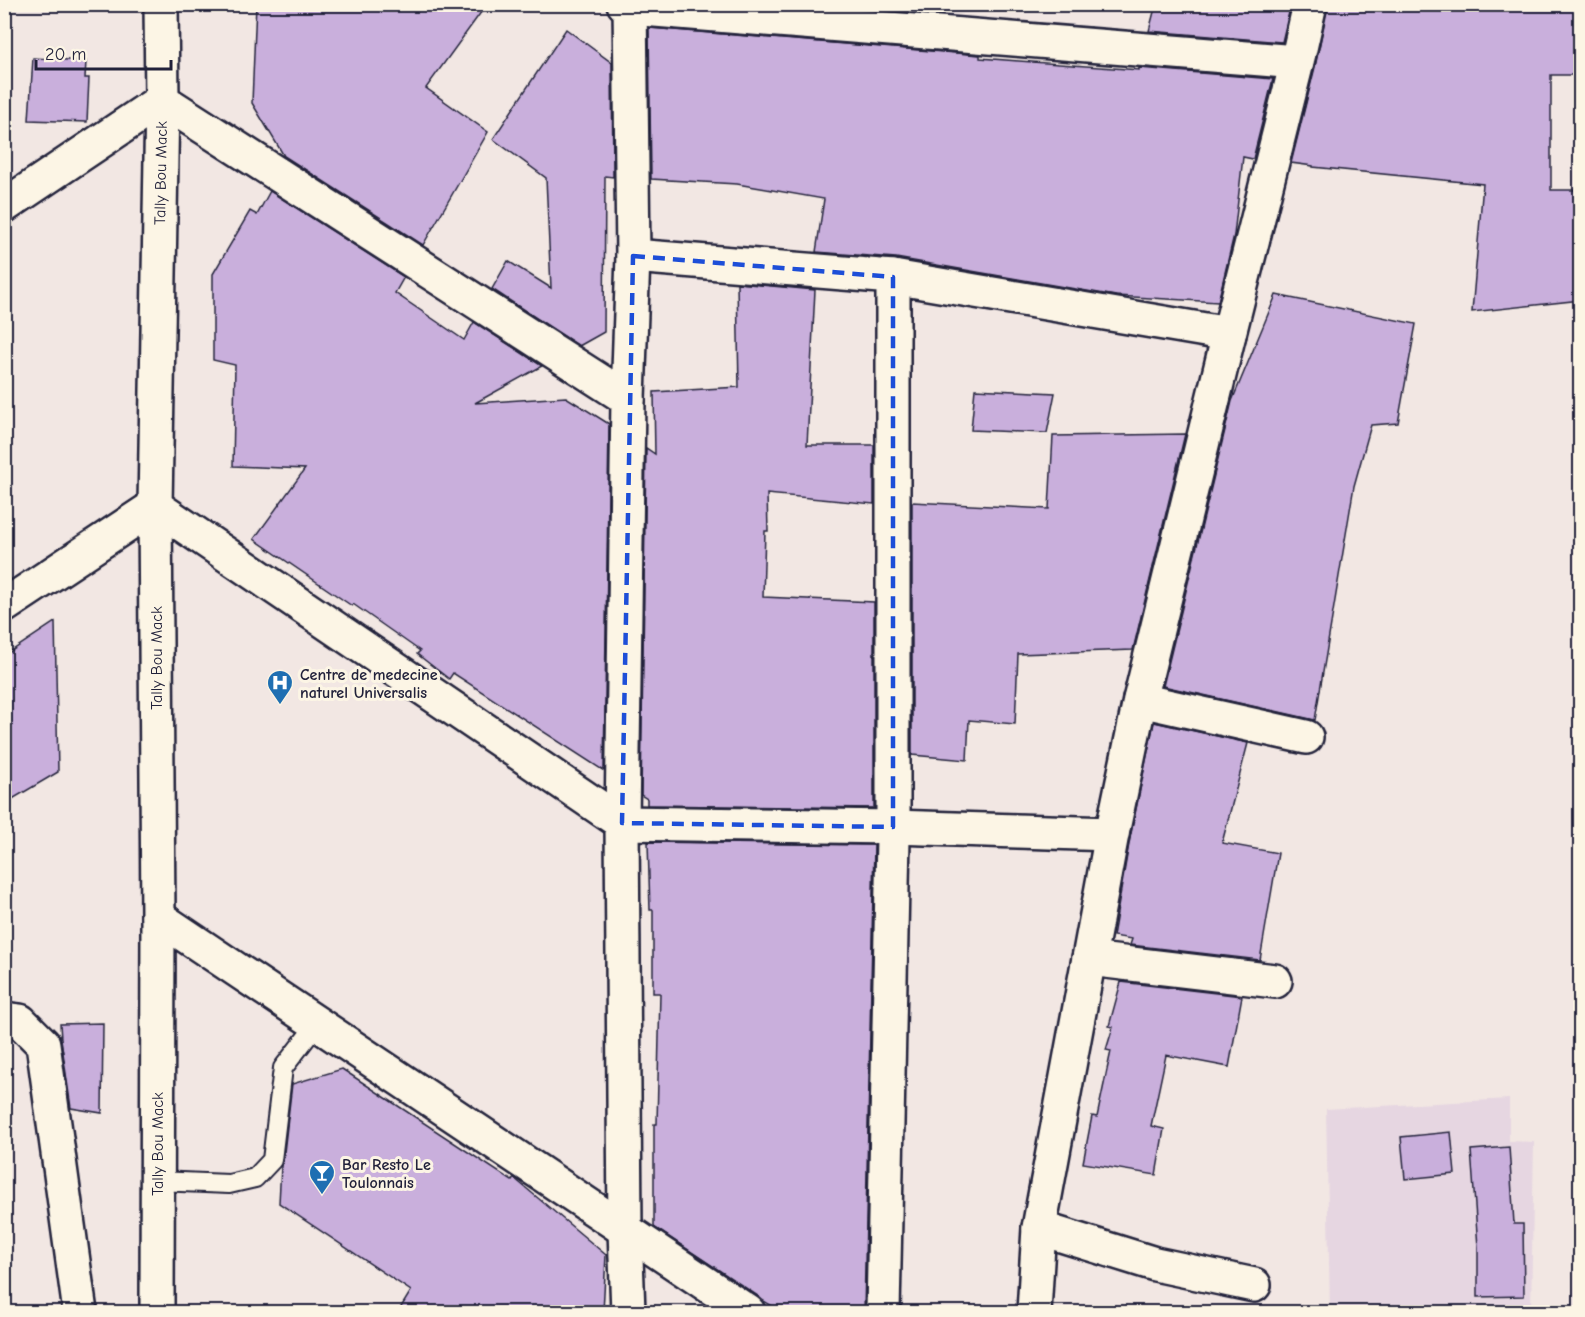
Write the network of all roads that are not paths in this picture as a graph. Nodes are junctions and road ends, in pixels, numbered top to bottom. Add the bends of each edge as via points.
1 (161, 4) edge
2 (1310, 4) edge
3 (628, 6) edge
4 (1297, 62) junction
5 (162, 100) junction
6 (4, 206) edge
7 (633, 255) junction
8 (893, 277) junction
9 (1229, 334) junction
10 (628, 399) junction
11 (155, 506) junction
12 (4, 606) edge
13 (1140, 700) junction
14 (1306, 737) dead end
15 (622, 823) junction
16 (893, 827) junction
17 (1112, 834) junction
18 (158, 917) junction
19 (1089, 959) junction
20 (1275, 981) dead end
21 (4, 1019) edge
22 (317, 1024) junction
23 (158, 1181) junction
24 (1039, 1228) junction
25 (625, 1230) junction
26 (1254, 1286) dead end
27 (80, 1312) edge
28 (157, 1312) edge
29 (628, 1312) edge
30 (747, 1312) edge
31 (883, 1312) edge
32 (1034, 1312) edge

1 - 5 street, Tally Bou Mack
2 - 4 street
3 - 4 street
3 - 7 street
4 - 9 street
5 - 6 street
5 - 10 street
5 - 11 street, Tally Bou Mack
7 - 8 street
7 - 10 street
8 - 9 street
8 - 16 street
9 - 13 street
10 - 15 street
11 - 12 street
11 - 15 street
11 - 18 street, Tally Bou Mack
13 - 14 street
13 - 17 street
15 - 16 street
15 - 25 street
16 - 17 street
16 - 31 street
17 - 19 street
18 - 22 street
18 - 23 street, Tally Bou Mack
19 - 20 street
19 - 24 street
21 - 27 street via 20,1021 43,1044
22 - 23 lane via 283,1068 272,1160 255,1178 229,1184
22 - 25 street
23 - 28 street, Tally Bou Mack
24 - 26 street via 1155,1264
24 - 32 street
25 - 29 street
25 - 30 street

